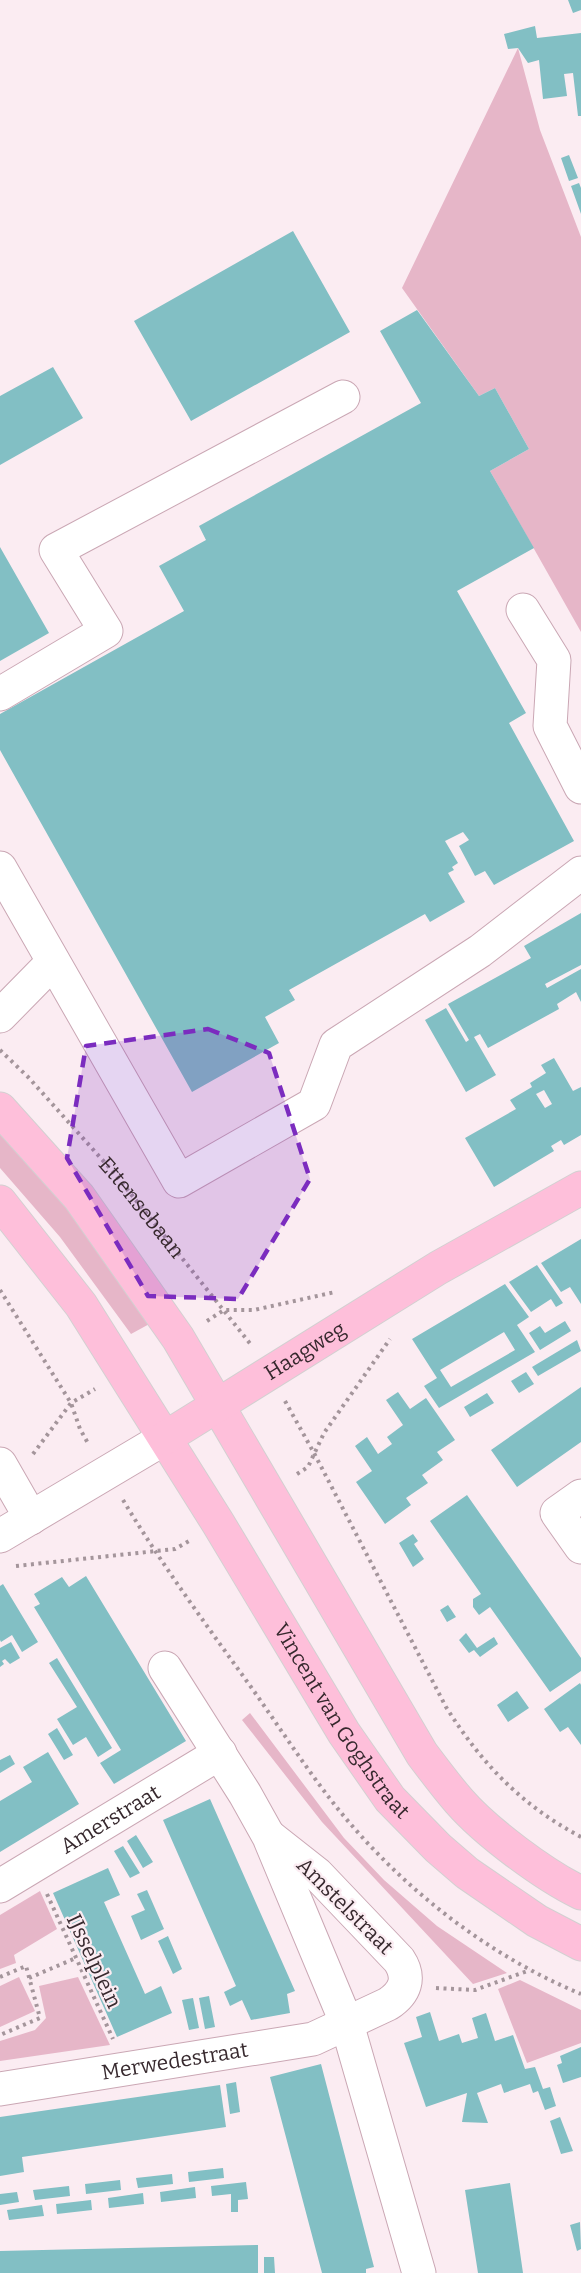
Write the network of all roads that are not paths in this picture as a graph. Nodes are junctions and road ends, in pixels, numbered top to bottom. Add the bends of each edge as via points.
1 (343, 397) dead end
2 (523, 610) dead end
3 (0, 694) edge
4 (581, 787) edge
5 (0, 868) edge
6 (581, 873) edge
7 (53, 962) junction
8 (0, 1016) edge
9 (0, 1109) edge
10 (581, 1188) edge
11 (0, 1202) edge
12 (218, 1405) junction
13 (165, 1438) junction
14 (0, 1464) edge
15 (581, 1496) edge
16 (31, 1518) junction
17 (0, 1536) edge
18 (581, 1547) edge
19 (165, 1668) dead end
20 (220, 1753) junction
21 (269, 1837) junction
22 (0, 1886) edge
23 (581, 1893) edge
24 (581, 1944) edge
25 (347, 2024) junction
26 (0, 2089) edge
27 (419, 2273) edge

1 - 3 street via 56,550 106,631
2 - 4 street via 554,660 550,726
5 - 7 street
6 - 7 street via 480,951 336,1045 314,1104 179,1181
7 - 8 street
9 - 12 main road, Ettensebaan via 79,1197 178,1338
10 - 12 main road, Haagweg via 438,1268
11 - 13 main road via 81,1305
12 - 13 main road, Haagweg
12 - 23 main road via 422,1754 460,1803 508,1845
13 - 16 street, Haagweg
13 - 24 main road, Vincent van Goghstraat via 344,1733 390,1799 466,1872 537,1921
14 - 16 street
15 - 18 street via 557,1513
16 - 17 street, Haagweg
19 - 20 street, Amstelstraat
20 - 21 street, Amstelstraat
20 - 22 street, Amerstraat
21 - 25 street, Amstelstraat
21 - 25 street, Amstelstraat via 317,1874 399,1960 405,1973 405,1986 399,1997
25 - 26 street, Merwedestraat via 313,2040
25 - 27 street, Amstelstraat

